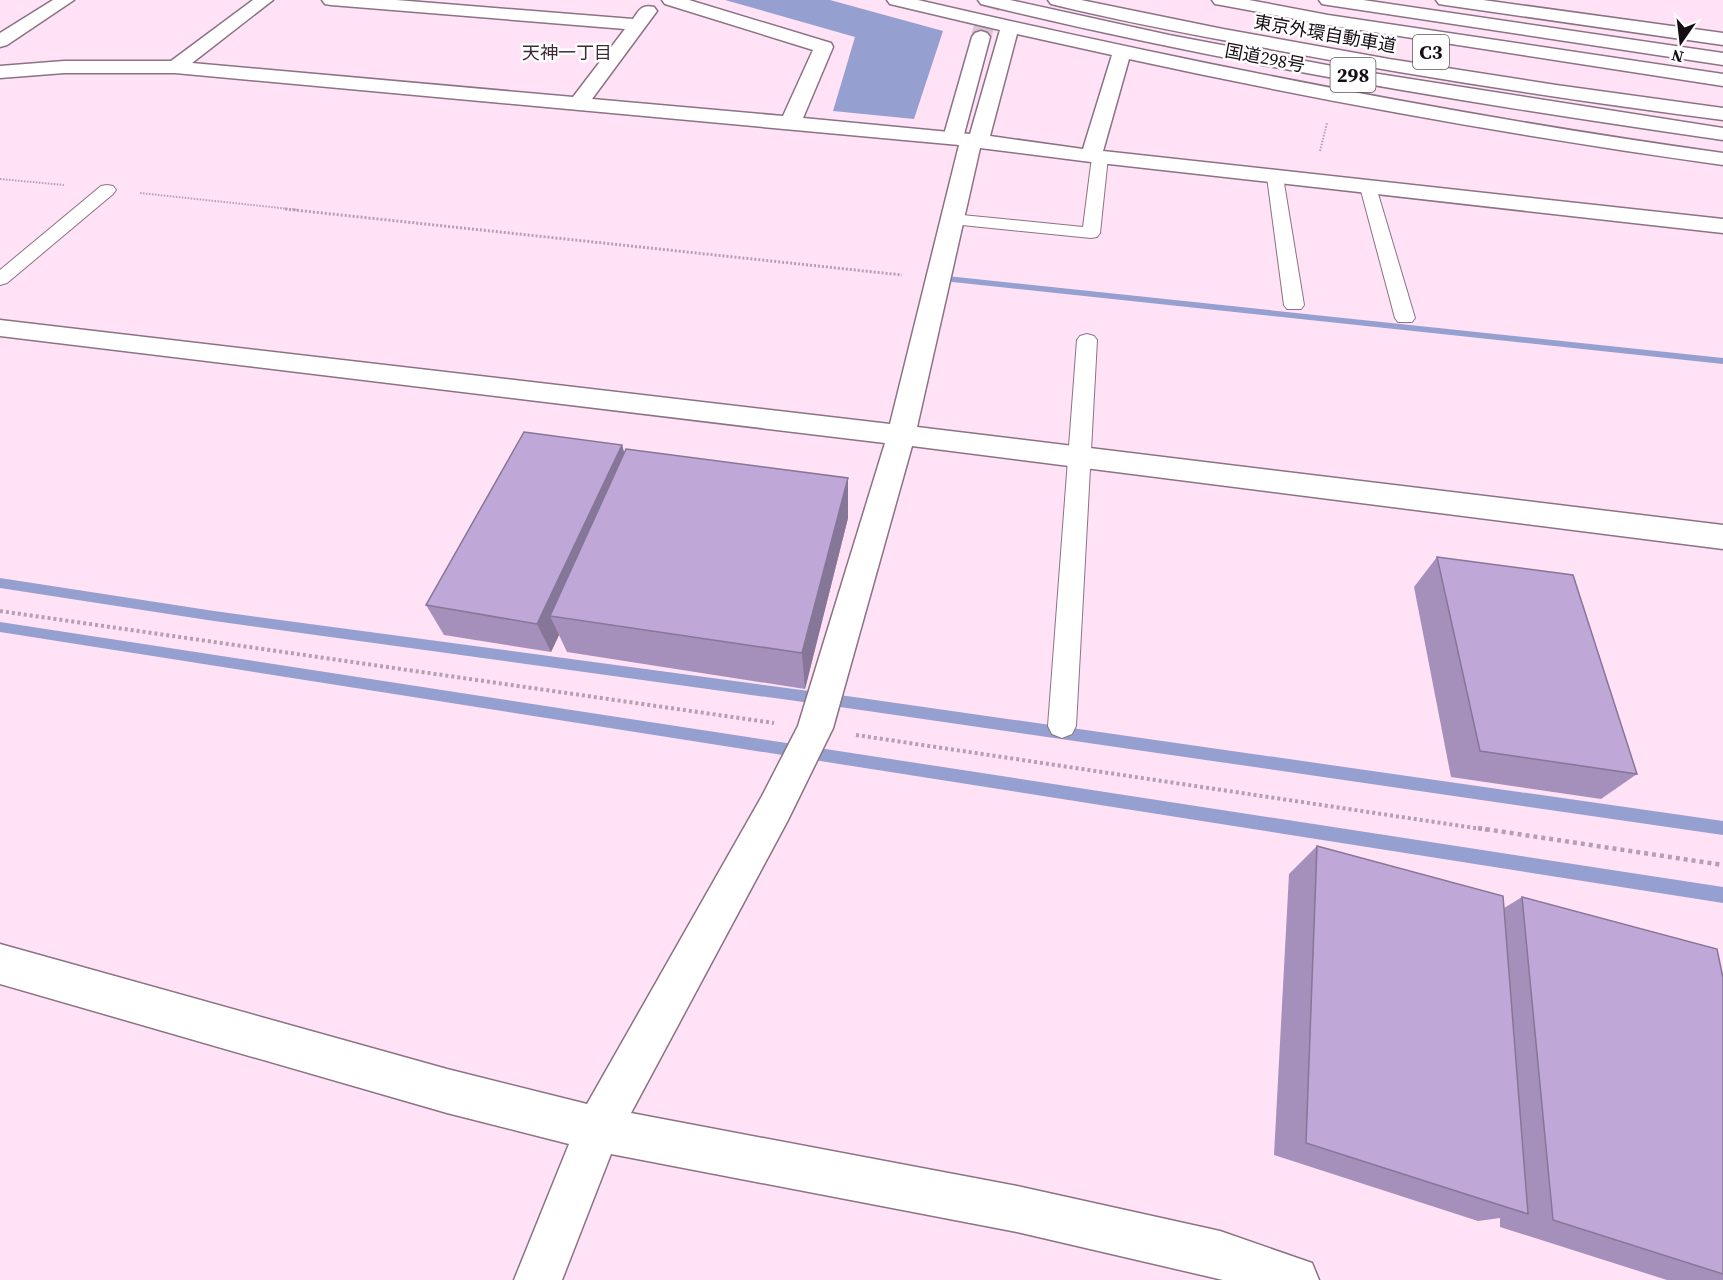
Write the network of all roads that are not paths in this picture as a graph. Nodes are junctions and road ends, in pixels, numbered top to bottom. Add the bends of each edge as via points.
1 (65, 0) edge
2 (264, 0) edge
3 (331, 0) edge
4 (656, 0) edge
5 (671, 0) edge
6 (896, 0) edge
7 (987, 0) edge
8 (1058, 0) edge
9 (1141, 0) edge
10 (1221, 0) edge
11 (1328, 0) edge
12 (1445, 0) edge
13 (1492, 4) edge
14 (637, 25) junction
15 (1012, 28) junction
16 (981, 37) tunnel mouth
17 (1723, 39) edge
18 (0, 41) edge
19 (1123, 52) junction
20 (1723, 59) edge
21 (175, 66) junction
22 (0, 72) edge
23 (1723, 80) edge
24 (1723, 98) edge
25 (579, 103) junction
26 (1723, 114) edge
27 (791, 122) junction
28 (1723, 134) edge
29 (967, 139) junction
30 (1096, 157) junction
31 (1716, 164) edge
32 (1275, 177) junction
33 (1368, 188) junction
34 (107, 190) road end
35 (952, 219) junction
36 (1723, 226) edge
37 (0, 279) edge
38 (1294, 305) dead end
39 (1405, 318) dead end
40 (0, 328) edge
41 (1087, 340) dead end
42 (901, 435) junction
43 (1079, 457) junction
44 (1723, 537) edge
45 (1062, 726) dead end
46 (0, 964) edge
47 (598, 1129) junction
48 (1221, 1267) edge
49 (538, 1280) edge
50 (1294, 1280) edge

1 - 18 main road
2 - 21 main road
3 - 14 main road
4 - 14 main road
5 - 27 main road via 824,46
6 - 15 main road
7 - 28 main road, 国道298号 / 298 via 1285,63
8 - 26 main road, 298 via 1436,73
9 - 24 main road, 東京外環自動車道 / C3 via 1395,46
10 - 23 main road, 東京外環自動車道 / C3
11 - 20 main road
12 - 13 main road
13 - 17 main road
14 - 25 main road
15 - 19 main road
15 - 29 main road via 1006,34
16 - 29 main road
19 - 30 main road
19 - 31 main road
21 - 22 main road
21 - 25 main road
25 - 27 main road
27 - 29 main road
29 - 30 main road
29 - 35 main road
30 - 32 main road
30 - 35 lane via 1090,233
32 - 33 main road
32 - 38 lane
33 - 36 main road
33 - 39 lane
34 - 37 lane
35 - 42 main road
40 - 42 main road
41 - 43 lane
42 - 43 main road
42 - 47 main road via 815,728 776,808
43 - 44 main road
43 - 45 lane
46 - 47 main road via 447,1091
47 - 48 main road via 1017,1209
47 - 49 main road
48 - 50 main road

